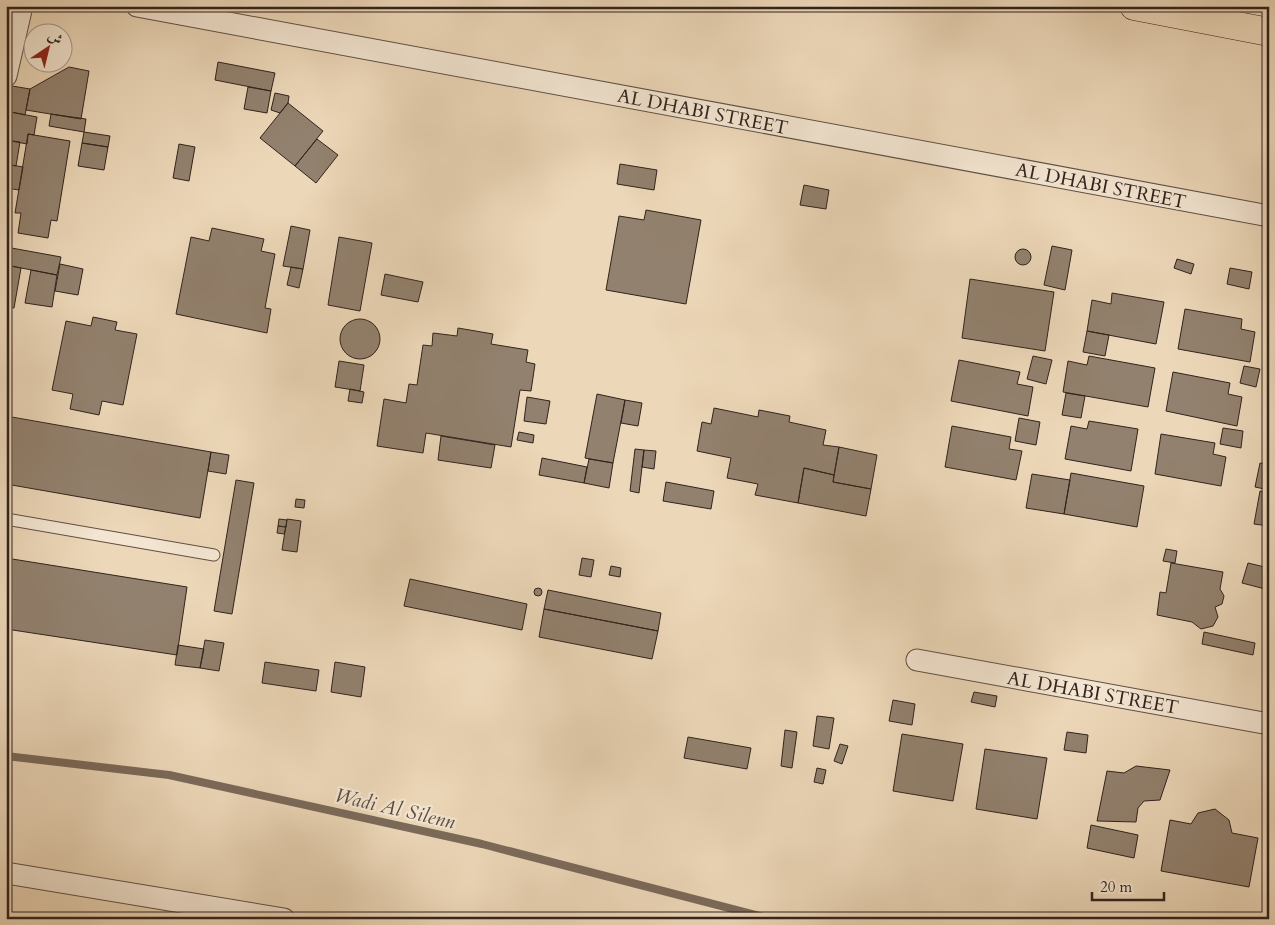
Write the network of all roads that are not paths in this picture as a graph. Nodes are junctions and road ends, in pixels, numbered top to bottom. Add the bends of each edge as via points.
1 (22, 6) edge
2 (137, 6) edge
3 (1134, 6) edge
4 (1269, 32) edge
5 (6, 76) edge
6 (1269, 216) edge
7 (6, 519) edge
8 (214, 554) dead end
9 (917, 660) dead end
10 (1269, 724) edge
11 (6, 873) edge
12 (284, 919) edge

1 - 5 street
2 - 6 street, AL DHABI STREET
3 - 4 main road
7 - 8 lane
9 - 10 street, AL DHABI STREET
11 - 12 street

